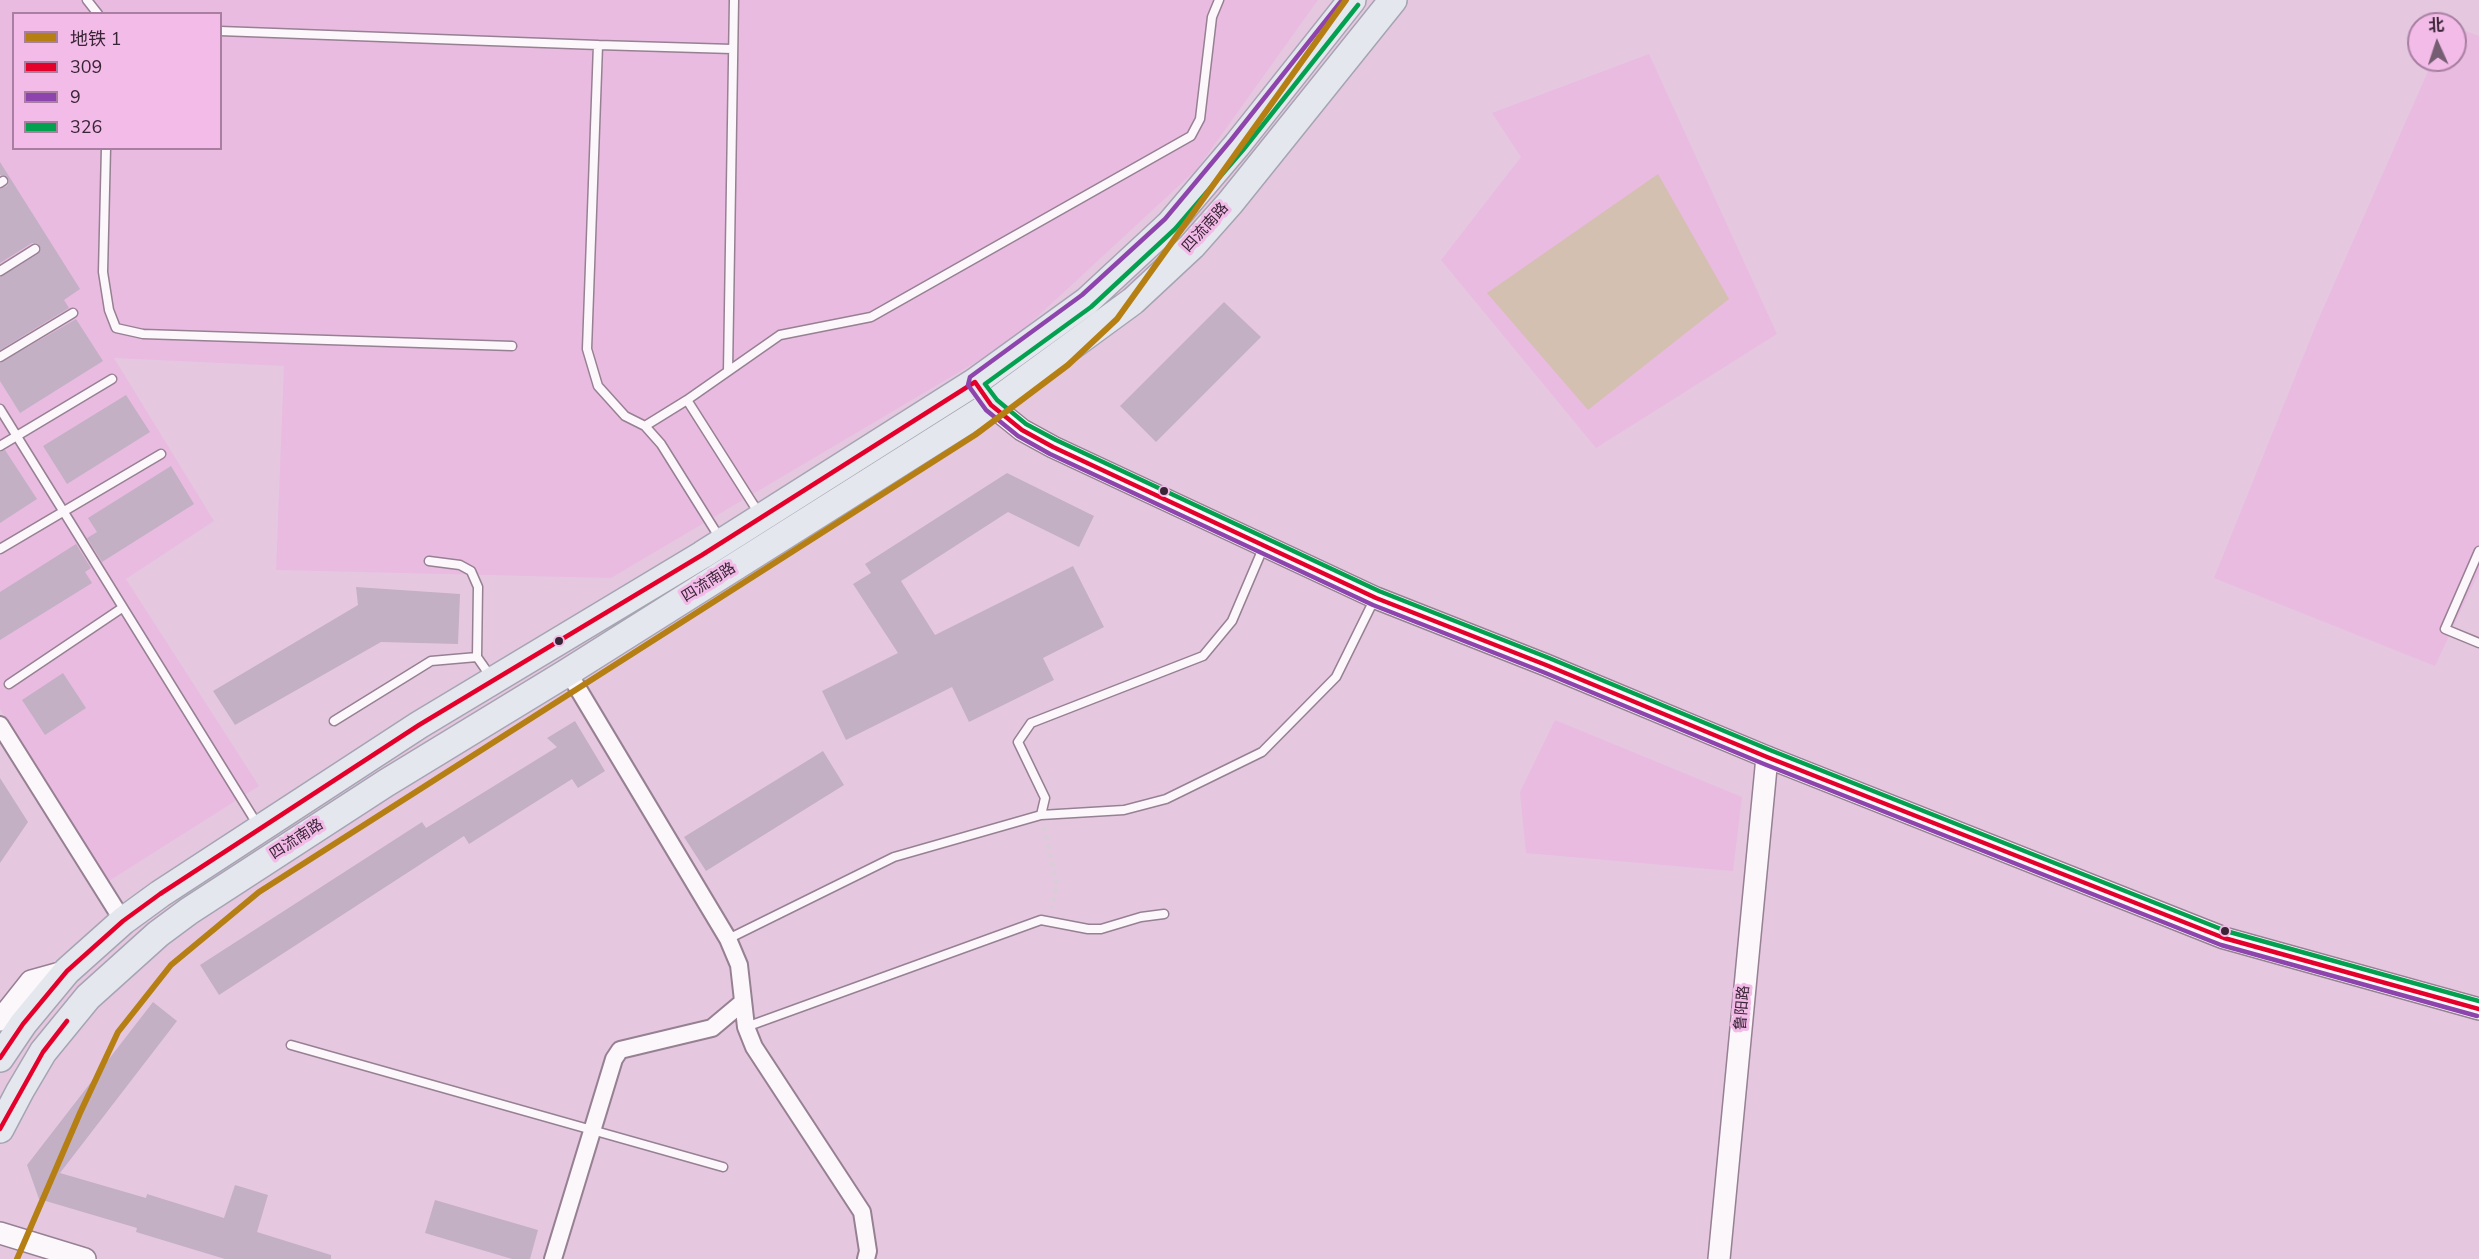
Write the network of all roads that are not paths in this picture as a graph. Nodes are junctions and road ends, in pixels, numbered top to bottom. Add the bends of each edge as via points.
1 (87, 0) edge
2 (734, 0) edge
3 (1219, 0) edge
4 (1352, 0) edge
5 (1393, 0) edge
6 (96, 12) edge
7 (222, 31) edge
8 (598, 45) junction
9 (732, 49) junction
10 (106, 150) edge
11 (35, 249) dead end
12 (0, 271) edge
13 (73, 313) dead end
14 (512, 346) dead end
15 (0, 357) edge
16 (728, 371) junction
17 (112, 379) dead end
18 (975, 382) junction
19 (687, 400) junction
20 (991, 405) junction
21 (0, 409) edge
22 (645, 426) junction
23 (17, 436) junction
24 (0, 446) edge
25 (161, 454) dead end
26 (63, 511) junction
27 (768, 529) junction
28 (1264, 545) junction
29 (0, 549) edge
30 (2479, 551) edge
31 (730, 554) junction
32 (429, 561) dead end
33 (1376, 598) junction
34 (122, 608) junction
35 (2479, 643) edge
36 (477, 657) junction
37 (568, 672) junction
38 (494, 681) junction
39 (9, 684) dead end
40 (334, 722) dead end
41 (0, 725) edge
42 (1767, 757) junction
43 (1041, 815) junction
44 (259, 828) junction
45 (1164, 914) dead end
46 (123, 921) junction
47 (728, 939) junction
48 (67, 971) junction
49 (743, 1002) junction
50 (2479, 1009) edge
51 (0, 1020) edge
52 (746, 1027) junction
53 (291, 1045) dead end
54 (0, 1058) edge
55 (0, 1129) edge
56 (592, 1130) junction
57 (723, 1167) dead end
58 (0, 1233) edge
59 (85, 1259) edge
60 (553, 1259) edge
61 (866, 1259) edge
62 (1719, 1259) edge

1 - 6 lane
2 - 9 lane
3 - 16 lane via 1212,17 1200,118 1191,136 871,317 780,334
4 - 18 main road, 四流南路 via 1170,225 1087,301
5 - 20 main road, 四流南路 via 1192,246 1107,322
7 - 8 lane
8 - 9 lane
8 - 22 lane via 586,349 598,386 625,416
9 - 16 lane
10 - 14 lane via 103,256 109,310 116,328 144,334
11 - 12 lane
13 - 15 lane
16 - 19 lane
17 - 23 lane
18 - 20 street
18 - 27 main road, 四流南路
19 - 22 lane
19 - 27 lane
20 - 27 main road, 四流南路
20 - 28 street via 1022,430 1053,447
21 - 23 lane
22 - 31 lane via 661,444
23 - 24 lane
23 - 26 lane
25 - 26 lane
26 - 29 lane
26 - 34 lane
27 - 31 main road, 四流南路
28 - 33 street
28 - 43 lane via 1232,621 1203,656 1031,723 1018,742 1045,798
30 - 35 lane via 2445,629
31 - 37 main road, 四流南路
31 - 38 main road, 四流南路
32 - 36 lane via 460,565 471,571 478,587
33 - 42 street
33 - 43 lane via 1336,677 1262,752 1166,799 1124,810
34 - 39 lane
34 - 44 lane
36 - 38 lane
36 - 40 lane via 431,661
37 - 47 street
37 - 55 main road, 四流南路 via 386,783 158,934 106,979 59,1030
38 - 44 main road, 四流南路 via 419,724
41 - 46 street
42 - 50 street via 2224,938
42 - 62 street, 鲁阳路
43 - 47 lane via 894,857
44 - 46 main road, 四流南路
45 - 52 lane via 1095,929 1041,920
46 - 48 main road, 四流南路
47 - 49 street via 739,965
48 - 51 street via 31,981
48 - 54 main road, 四流南路
49 - 52 street
49 - 56 street via 712,1028 620,1050
52 - 61 street via 754,1047 862,1212
53 - 56 lane
56 - 57 lane
56 - 60 street
58 - 59 street

